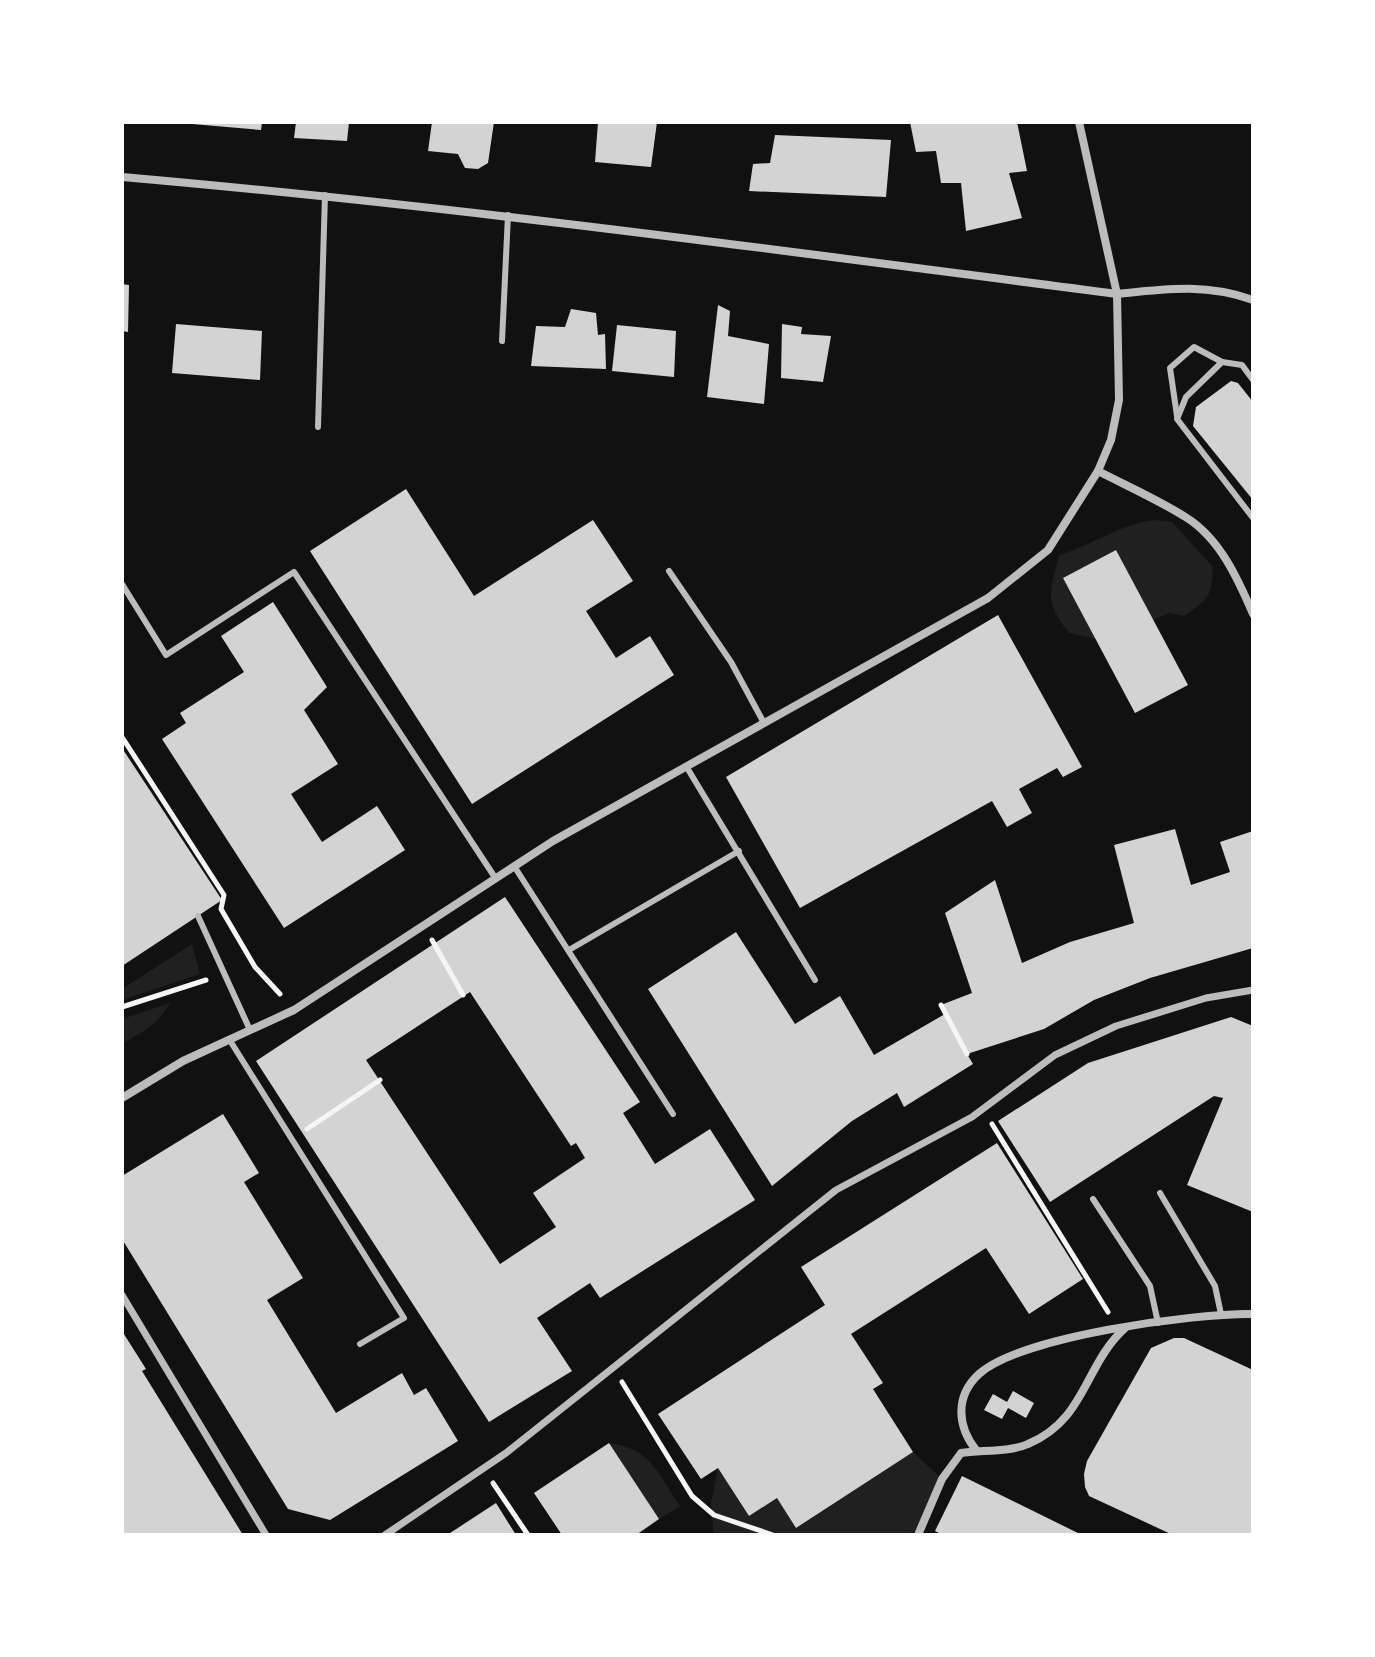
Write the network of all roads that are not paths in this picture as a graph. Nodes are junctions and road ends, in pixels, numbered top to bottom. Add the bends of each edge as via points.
1 (1079, 122) edge
2 (122, 177) edge
3 (325, 194) junction
4 (508, 215) junction
5 (1117, 294) junction
6 (1253, 300) edge
7 (502, 341) dead end
8 (1222, 362) junction
9 (1253, 380) edge
10 (1177, 419) junction
11 (318, 427) dead end
12 (1098, 471) junction
13 (1253, 518) edge
14 (669, 571) dead end
15 (122, 584) edge
16 (1253, 614) edge
17 (764, 723) junction
18 (686, 766) junction
19 (739, 851) junction
20 (514, 866) junction
21 (496, 879) junction
22 (198, 916) dead end
23 (569, 950) junction
24 (815, 980) dead end
25 (1253, 990) edge
26 (250, 1030) junction
27 (229, 1039) junction
28 (122, 1098) edge
29 (673, 1114) dead end
30 (1160, 1193) dead end
31 (1093, 1199) dead end
32 (122, 1295) edge
33 (1221, 1314) junction
34 (1253, 1314) edge
35 (1158, 1323) junction
36 (1125, 1328) junction
37 (360, 1344) dead end
38 (976, 1450) junction
39 (266, 1535) edge
40 (385, 1535) edge
41 (918, 1535) edge

1 - 5 street
2 - 3 street
3 - 4 street
3 - 11 lane
4 - 5 street
4 - 7 lane
5 - 6 street via 1181,287 1226,290
5 - 12 street via 1119,400
8 - 9 lane via 1242,365
8 - 10 lane via 1186,397
8 - 10 lane via 1194,347 1170,368
10 - 13 lane
12 - 16 street via 1189,519 1218,548
12 - 17 street via 1048,550 1015,578
14 - 17 lane via 731,662
15 - 21 lane via 166,655 294,572
17 - 18 street
18 - 19 lane
18 - 20 street
19 - 23 lane
19 - 24 lane
20 - 21 street
20 - 23 lane
21 - 26 street via 294,1010
22 - 26 lane
23 - 29 lane
25 - 40 street via 1206,998 1116,1026 1055,1055 983,1109 836,1190 506,1453
26 - 27 street
27 - 28 street
27 - 37 lane via 404,1318
30 - 33 lane via 1215,1286
31 - 35 lane via 1150,1286
32 - 39 street
33 - 34 street
33 - 35 street
35 - 36 street
36 - 38 street via 1111,1341 1071,1413 1049,1432 1026,1446
36 - 38 street via 1037,1348 979,1374 964,1393 960,1414 966,1438
38 - 41 street via 961,1453 942,1479

